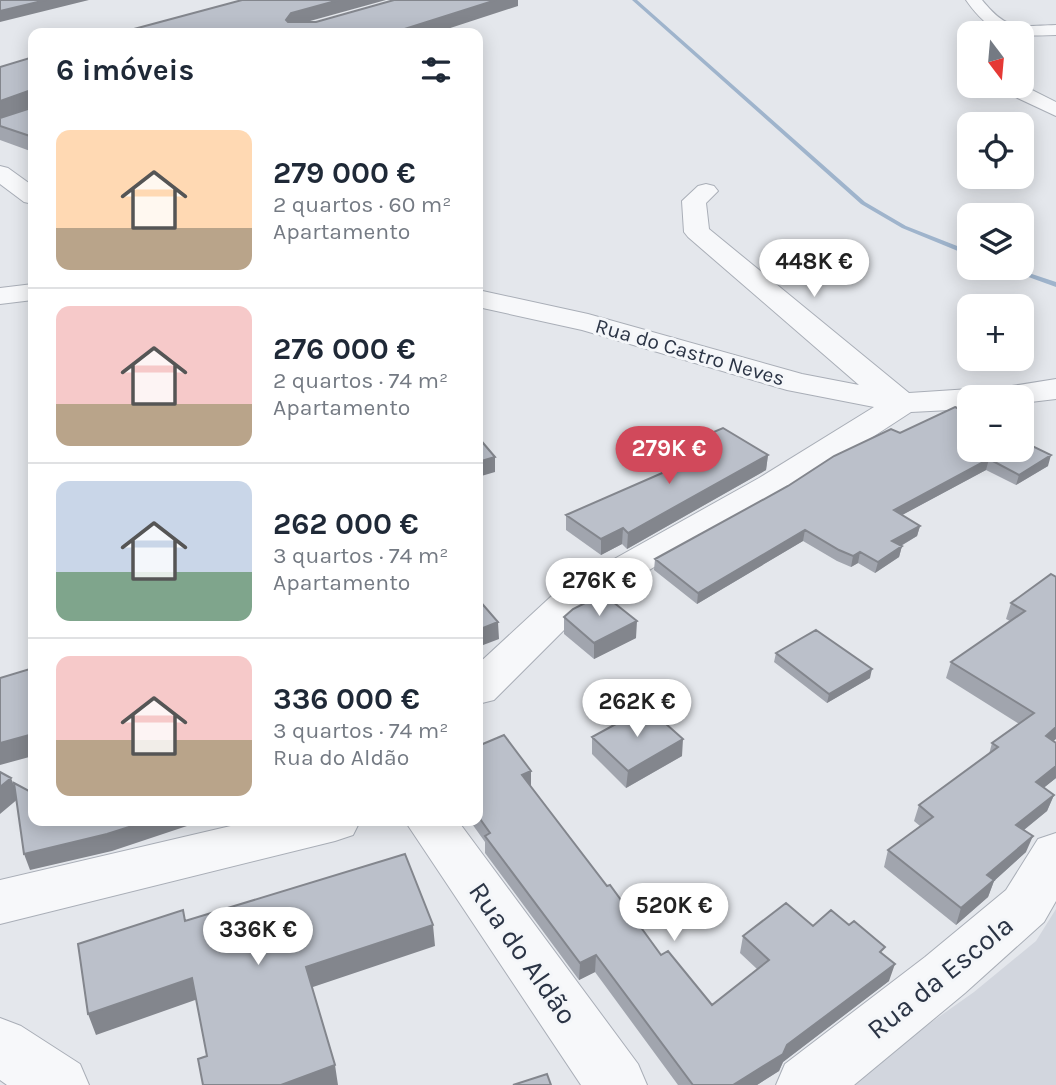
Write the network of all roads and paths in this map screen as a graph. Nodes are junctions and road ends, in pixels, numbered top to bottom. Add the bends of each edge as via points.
1 (974, 0) edge
2 (992, 21) edge
3 (1056, 30) edge
4 (1034, 35) edge
5 (1045, 82) dead end
6 (1034, 83) edge
7 (1032, 98) edge
8 (1056, 110) edge
9 (0, 173) edge
10 (706, 191) dead end
11 (28, 193) edge
12 (28, 293) edge
13 (0, 296) edge
14 (483, 300) edge
15 (1056, 389) edge
16 (1034, 392) edge
17 (957, 400) edge
18 (903, 403) junction
19 (483, 684) edge
20 (314, 826) edge
21 (434, 826) edge
22 (1056, 854) edge
23 (0, 902) edge
24 (0, 1045) edge
25 (58, 1085) edge
26 (616, 1085) edge
27 (807, 1085) edge

1 - 2 street
3 - 4 street
5 - 6 street
7 - 8 street
9 - 11 street
10 - 18 street via 694,201 697,232
12 - 13 street
14 - 18 street, Rua do Castro Neves via 588,323 798,383
15 - 16 street
17 - 18 street
18 - 19 street via 772,486 571,600
20 - 23 street
21 - 26 street, Rua do Aldão
22 - 27 street, Rua da Escola via 1025,906
24 - 25 street

